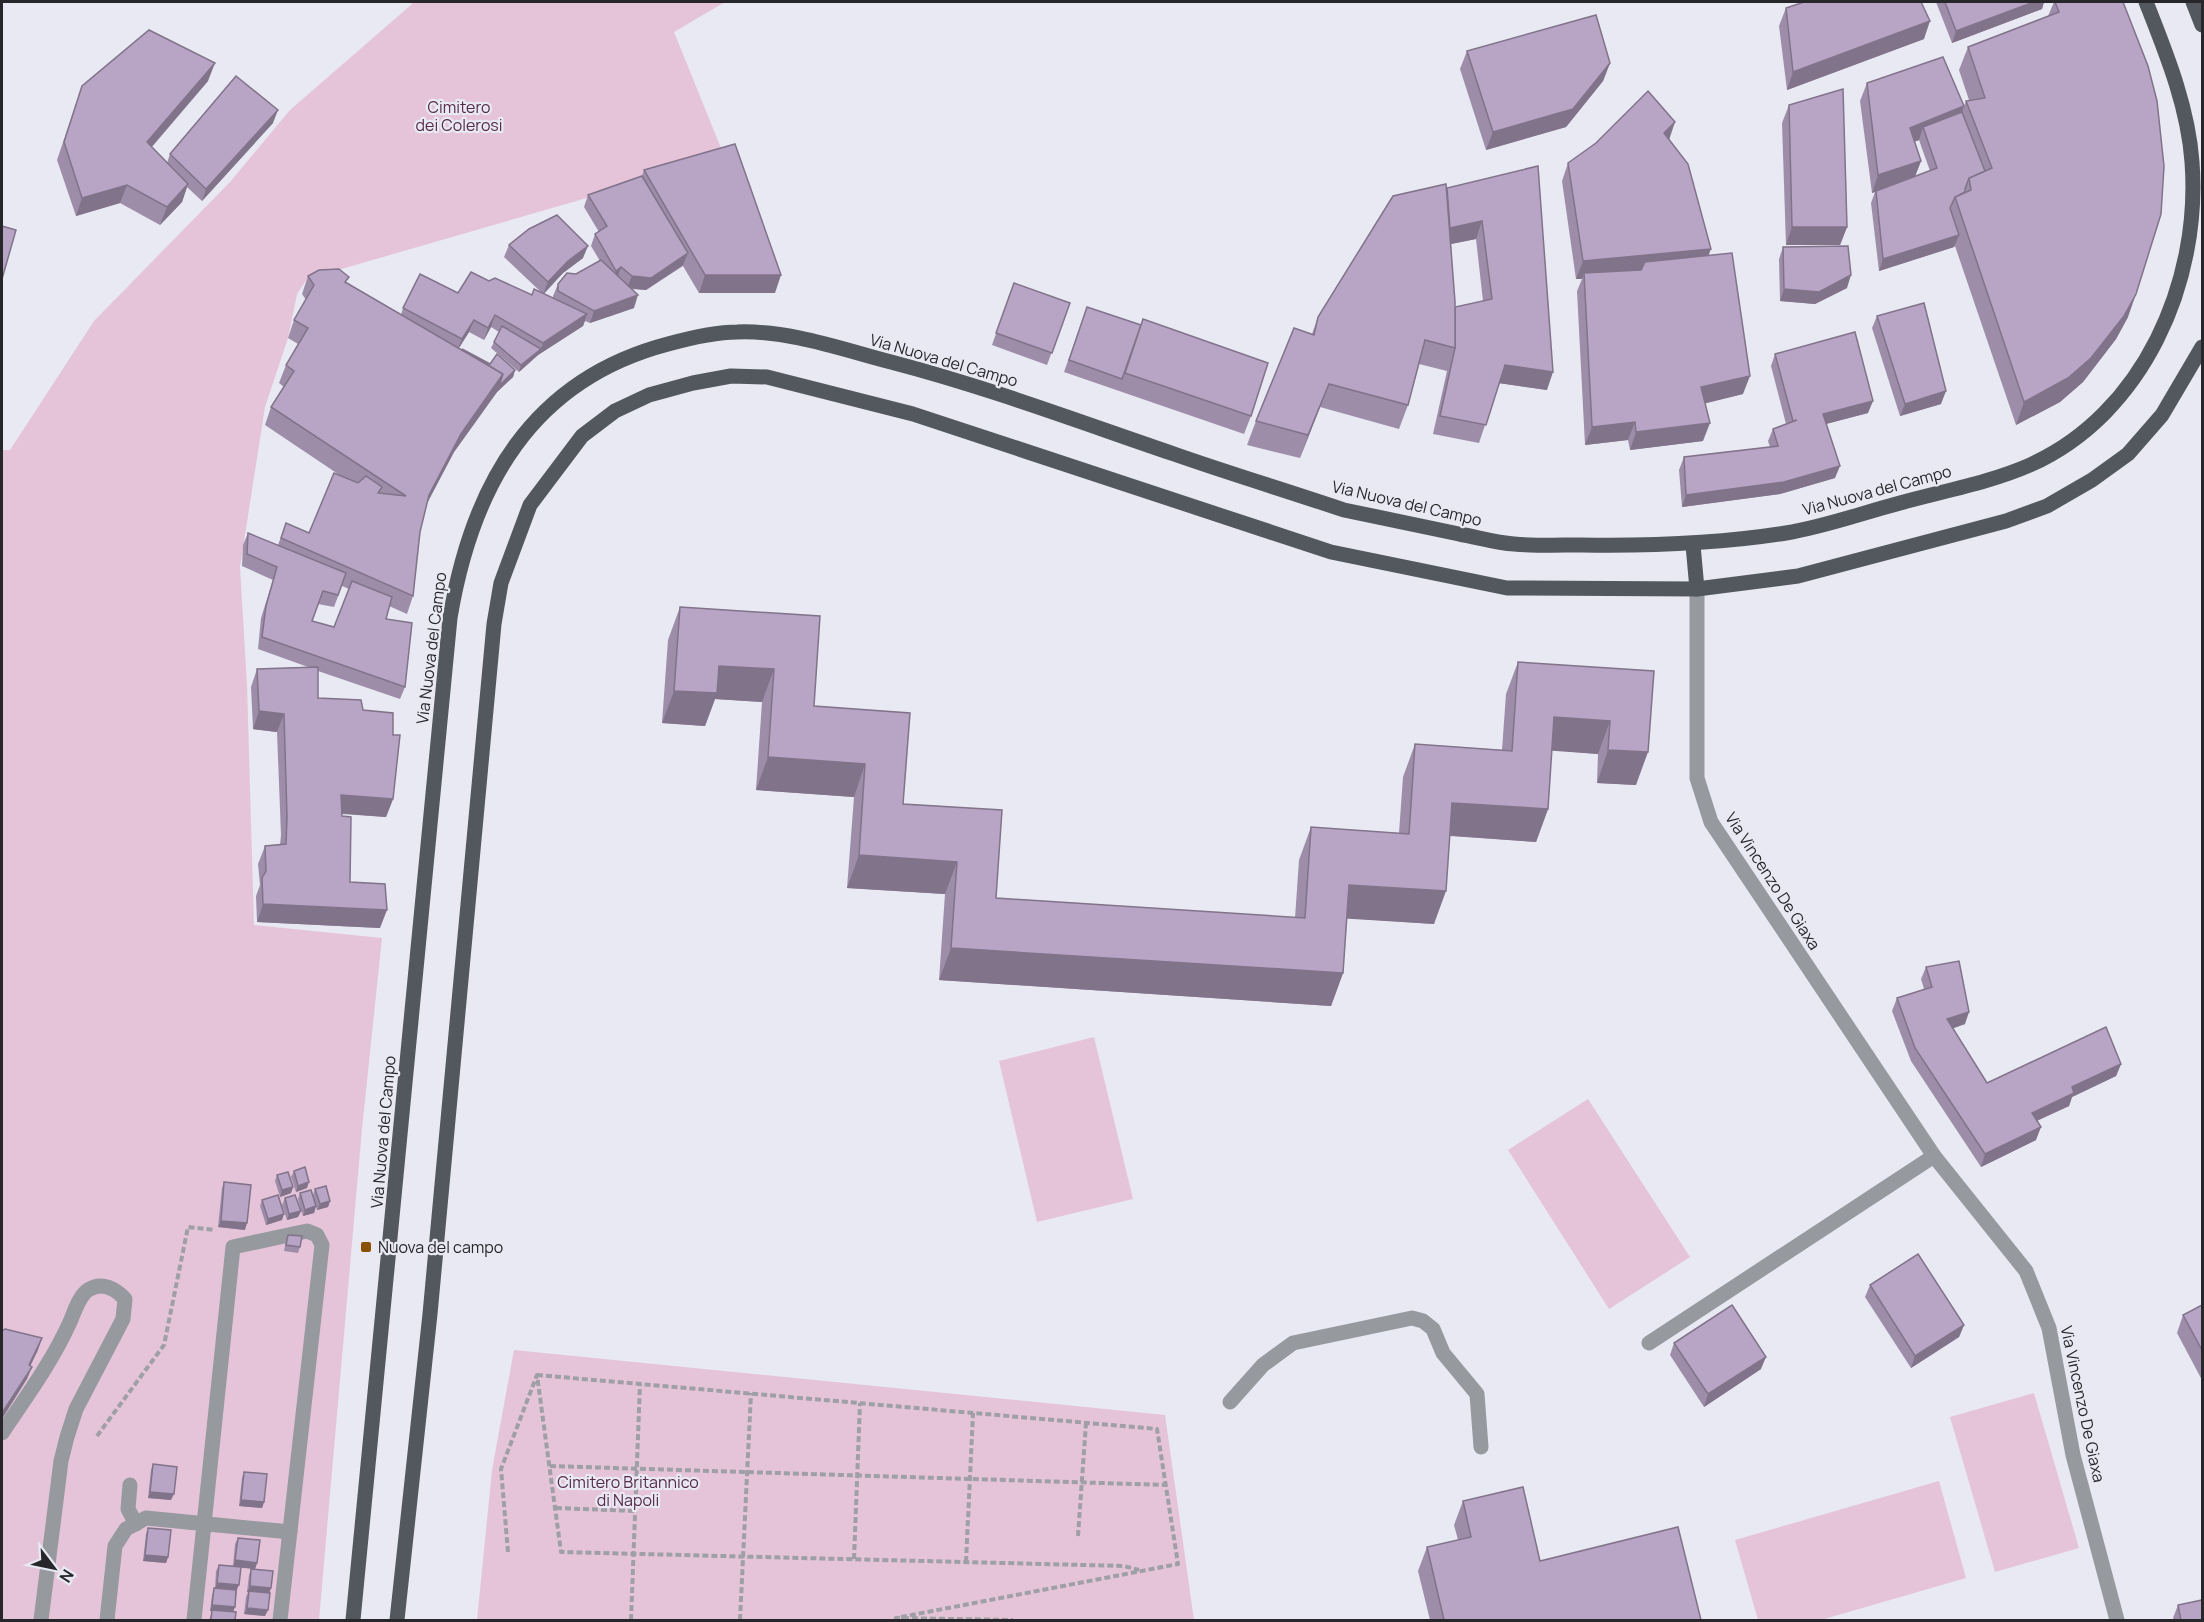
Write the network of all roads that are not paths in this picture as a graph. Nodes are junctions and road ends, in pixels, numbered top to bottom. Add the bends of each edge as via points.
1 (2146, 2) edge
2 (2193, 2) edge
3 (2202, 25) edge
4 (2202, 347) edge
5 (1693, 545) junction
6 (1697, 590) junction
7 (1934, 1155) junction
8 (1649, 1342) dead end
9 (1230, 1402) dead end
10 (2, 1433) edge
11 (1481, 1447) dead end
12 (130, 1485) dead end
13 (135, 1524) junction
14 (204, 1524) junction
15 (290, 1532) junction
16 (41, 1620) edge
17 (107, 1620) edge
18 (194, 1620) edge
19 (280, 1620) edge
20 (353, 1620) edge
21 (397, 1620) edge
22 (2117, 1620) edge

1 - 5 main road, Via Nuova del Campo via 2173,73 2184,117 2192,160 2193,204 2190,240 2166,324 2124,392 2099,420 2031,464 1789,533
2 - 3 main road
4 - 6 main road via 2162,415 2128,454 2047,506 2006,521 1798,576
5 - 6 main road
5 - 20 main road, Via Nuova del Campo via 1513,544 1344,510 926,371 780,335 736,332 633,353 590,374 551,405 517,443 491,482 457,573
6 - 7 street, Via Vincenzo De Giaxa via 1698,778 1711,822
6 - 21 main road via 1507,588 1331,552 913,414 767,377 731,376 649,395 615,411 582,436 530,505 501,583 494,624 430,1314
7 - 8 street
7 - 22 street, Via Vincenzo De Giaxa via 2026,1271 2049,1328 2073,1455
9 - 11 street via 1263,1365 1293,1343 1412,1318 1433,1329 1443,1353 1477,1394
10 - 16 street via 59,1346 79,1302 89,1290 106,1286 118,1291 125,1299 123,1319 76,1409 61,1461
12 - 13 street via 128,1509
13 - 14 street via 146,1518
13 - 17 street via 126,1529 115,1546
14 - 15 street
14 - 15 street via 232,1247 307,1231 317,1235 322,1245
14 - 18 street
15 - 19 street

